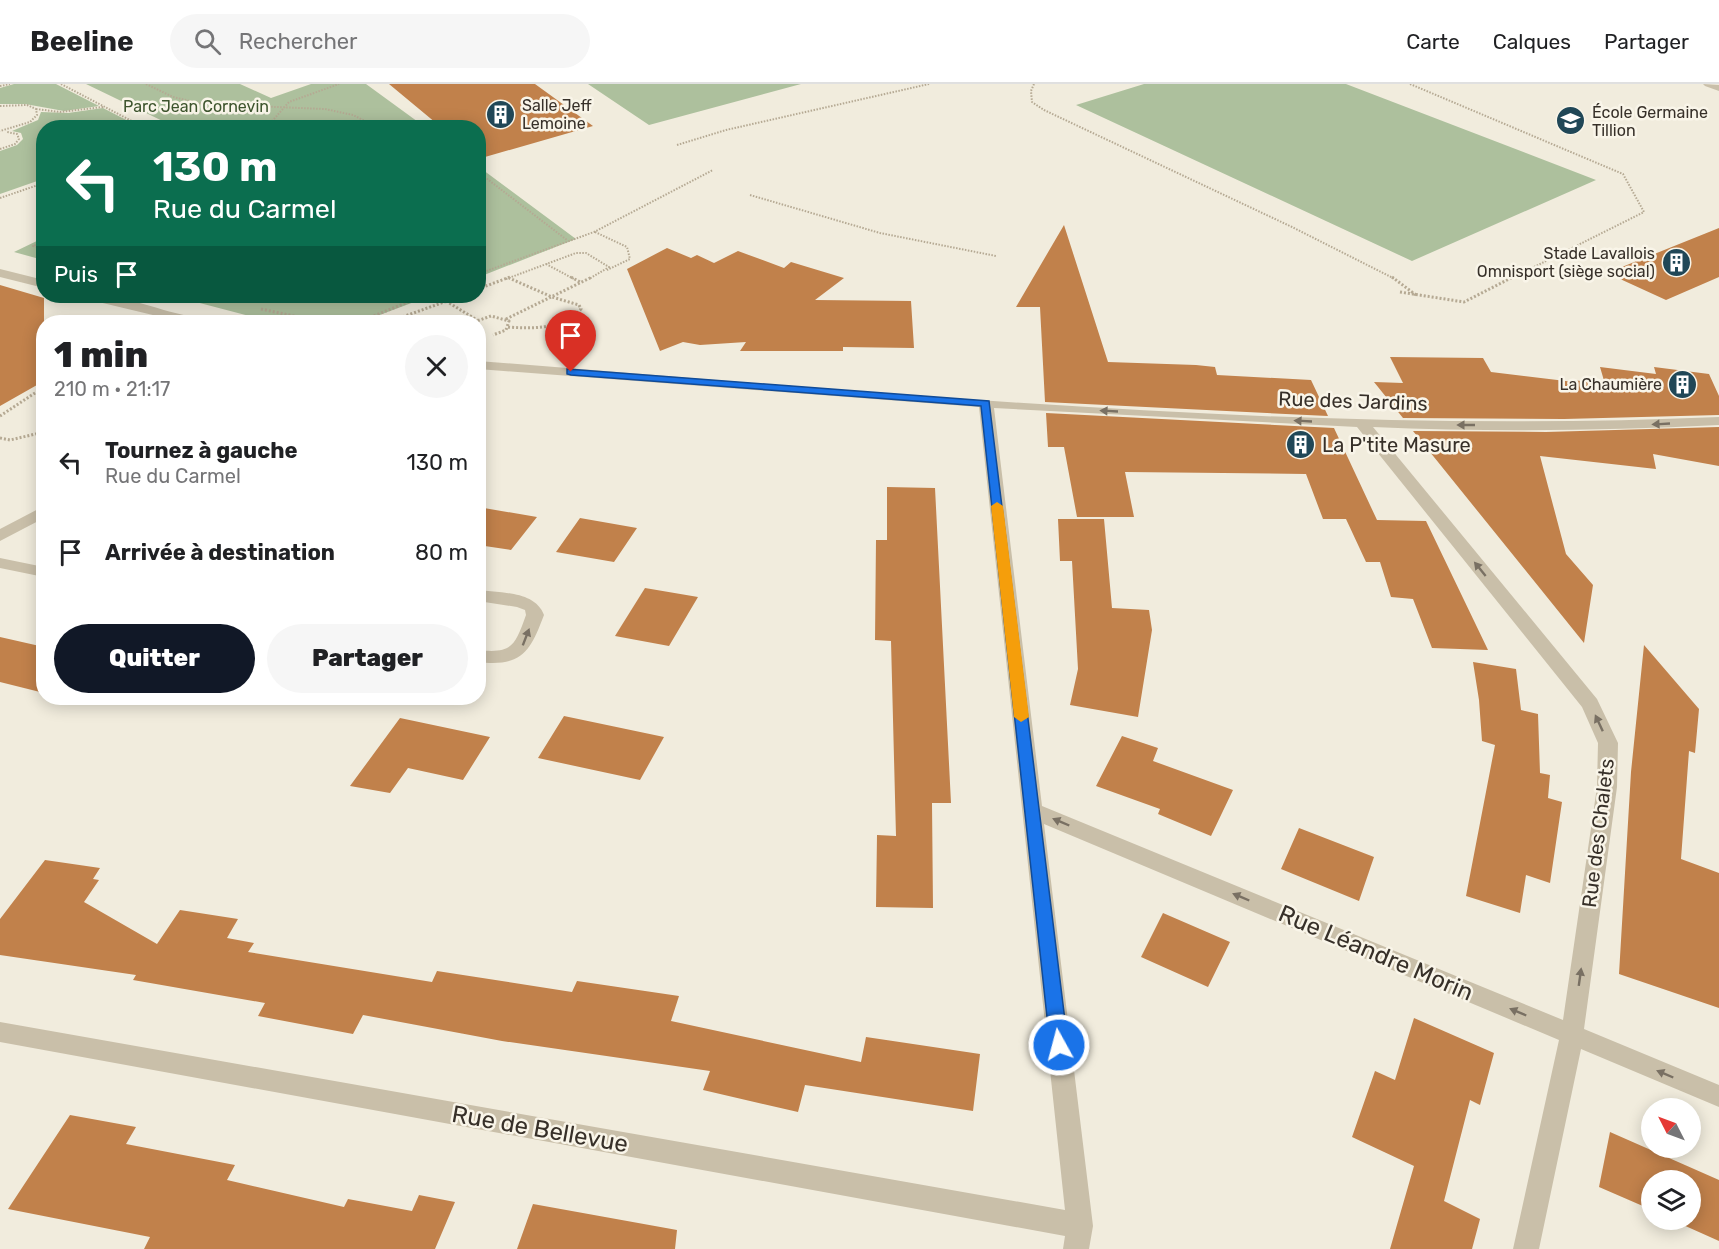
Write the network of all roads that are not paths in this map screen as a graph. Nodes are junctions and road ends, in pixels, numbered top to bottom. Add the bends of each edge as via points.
1 (1708, 84) edge
2 (1719, 88) edge
3 (0, 273) edge
4 (36, 282) edge
5 (119, 303) edge
6 (168, 315) edge
7 (486, 366) edge
8 (986, 404) junction
9 (1719, 421) edge
10 (1362, 424) junction
11 (36, 516) edge
12 (0, 536) edge
13 (0, 563) edge
14 (36, 570) edge
15 (486, 596) edge
16 (486, 657) edge
17 (1032, 810) junction
18 (0, 1032) edge
19 (1572, 1035) junction
20 (1719, 1096) edge
21 (1078, 1238) edge
22 (1526, 1249) edge

1 - 2 street
3 - 4 street
5 - 6 street
7 - 8 street, Rue des Jardins
10 -> 8 street, Rue des Jardins
8 - 17 street
9 -> 10 street, Rue des Jardins via 1623,426
19 -> 10 street, Rue des Chalets via 1607,788 1608,743 1590,704
11 - 12 street
13 - 14 street
16 -> 15 street via 499,659 522,648 535,615 532,607 521,602
19 -> 17 street, Rue Léandre Morin
17 - 21 street
18 - 21 street, Rue de Bellevue
20 -> 19 street, Rue Léandre Morin
19 - 22 street, Rue des Chalets

